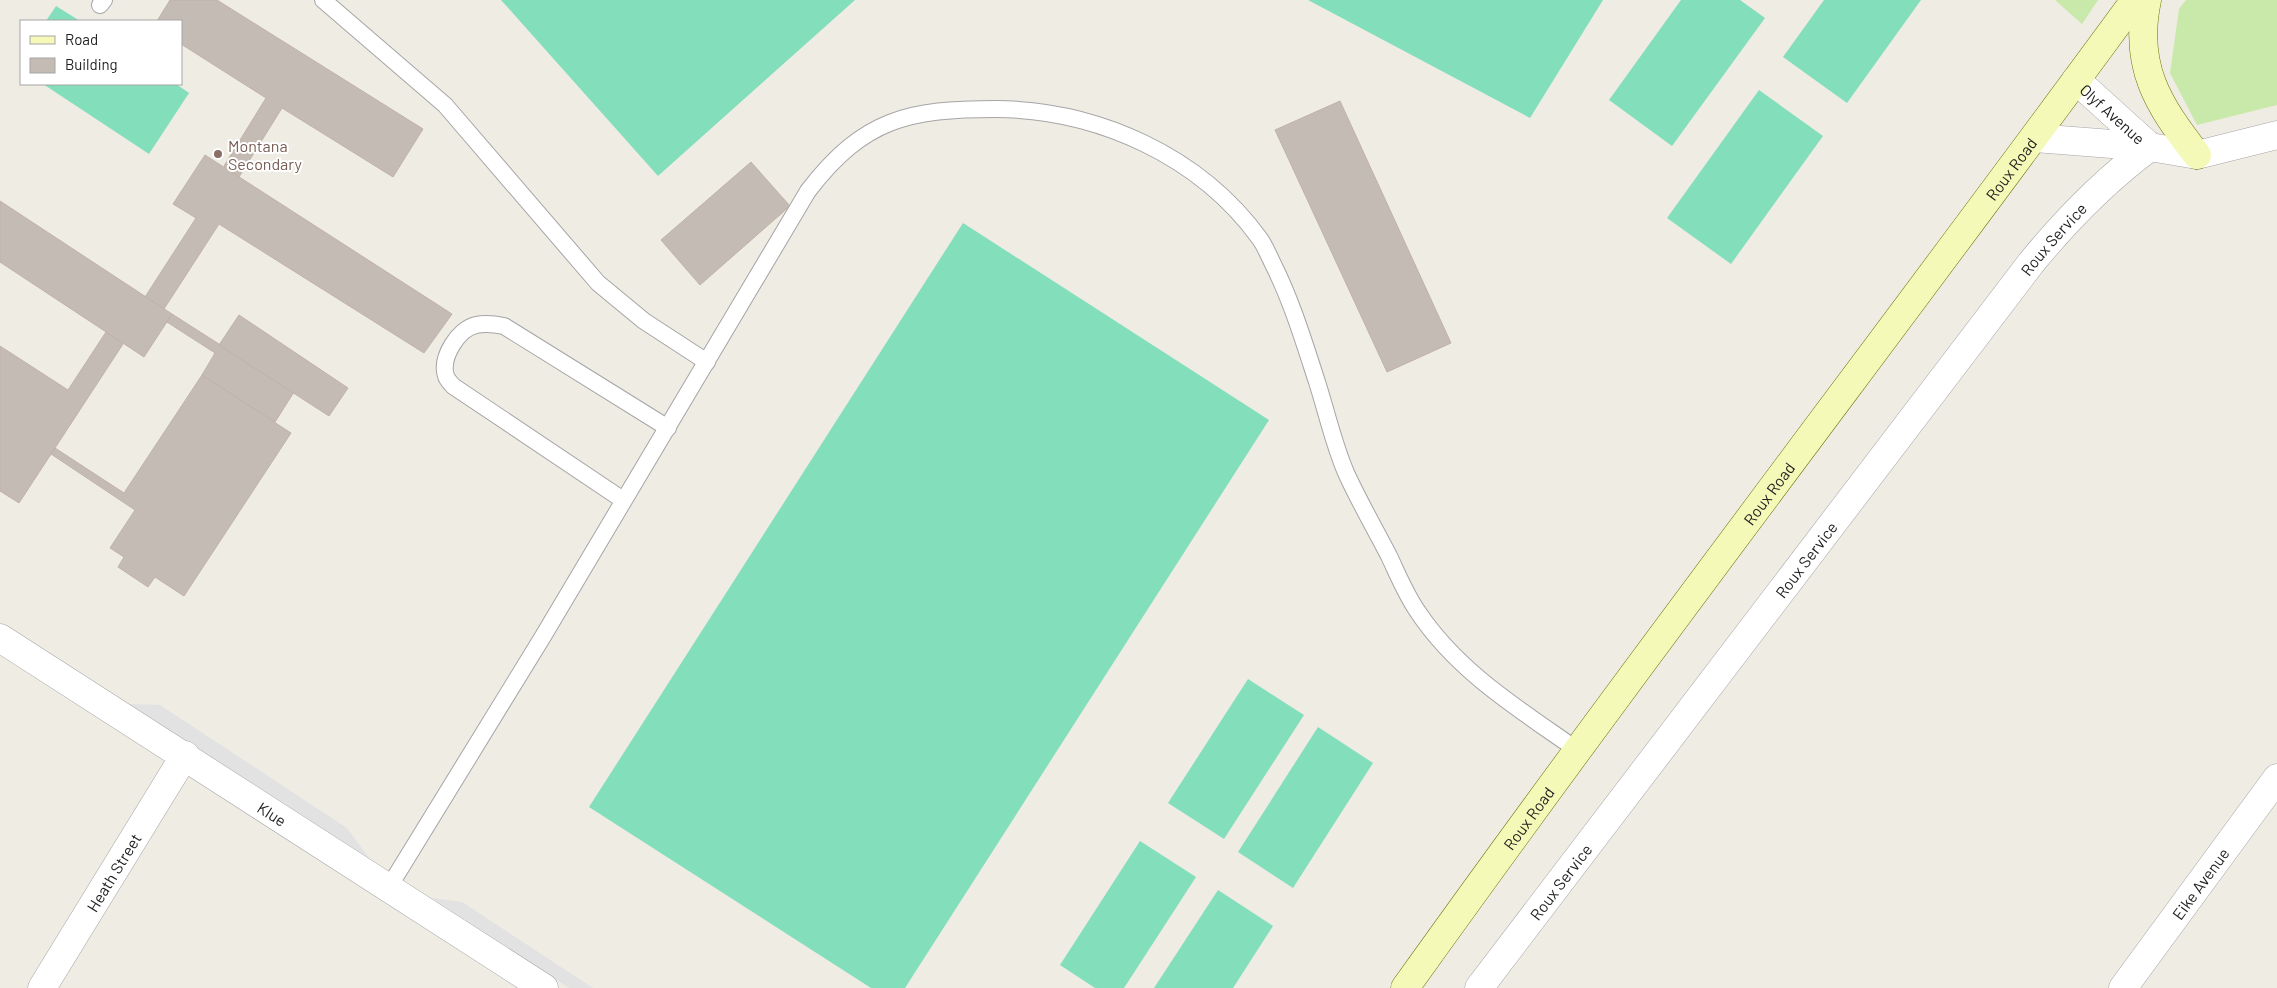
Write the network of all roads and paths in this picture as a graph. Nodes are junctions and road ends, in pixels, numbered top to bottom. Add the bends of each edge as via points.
1 (323, 0) edge
2 (2135, 0) edge
3 (2148, 0) edge
4 (2076, 80) junction
5 (2277, 135) edge
6 (2035, 138) junction
7 (2150, 147) junction
8 (2197, 155) junction
9 (707, 362) junction
10 (668, 428) junction
11 (623, 500) junction
12 (0, 638) edge
13 (1577, 750) junction
14 (185, 755) junction
15 (2277, 778) edge
16 (389, 887) junction
17 (1490, 984) edge
18 (42, 988) edge
19 (544, 988) edge
20 (1405, 988) edge
21 (2123, 988) edge

1 - 9 lane via 445,104 598,283 644,321
2 - 4 street, Roux Road
3 - 8 street via 2143,21 2143,54 2150,79 2171,121
4 - 6 street, Roux Road
4 - 7 street, Olyf Avenue
5 - 8 street, Olyf Avenue
6 - 7 street, Olyf Avenue
6 - 13 street, Roux Road
7 - 8 street, Olyf Avenue
7 - 17 street, Roux Service via 2088,198 2031,263
9 - 10 lane
9 - 13 lane via 808,191 828,164 879,126 911,115 963,109 1028,110 1089,122 1146,142 1188,169 1227,201 1261,240 1289,296 1346,473 1416,610 1466,669
10 - 11 lane
10 - 11 lane via 504,326 475,325 457,339 446,359 446,376 453,386
11 - 16 lane
12 - 14 street, Klue
13 - 20 street, Roux Road
14 - 16 street, Klue
14 - 18 street, Heath Street
15 - 21 street, Eike Avenue
16 - 19 street, Klue

